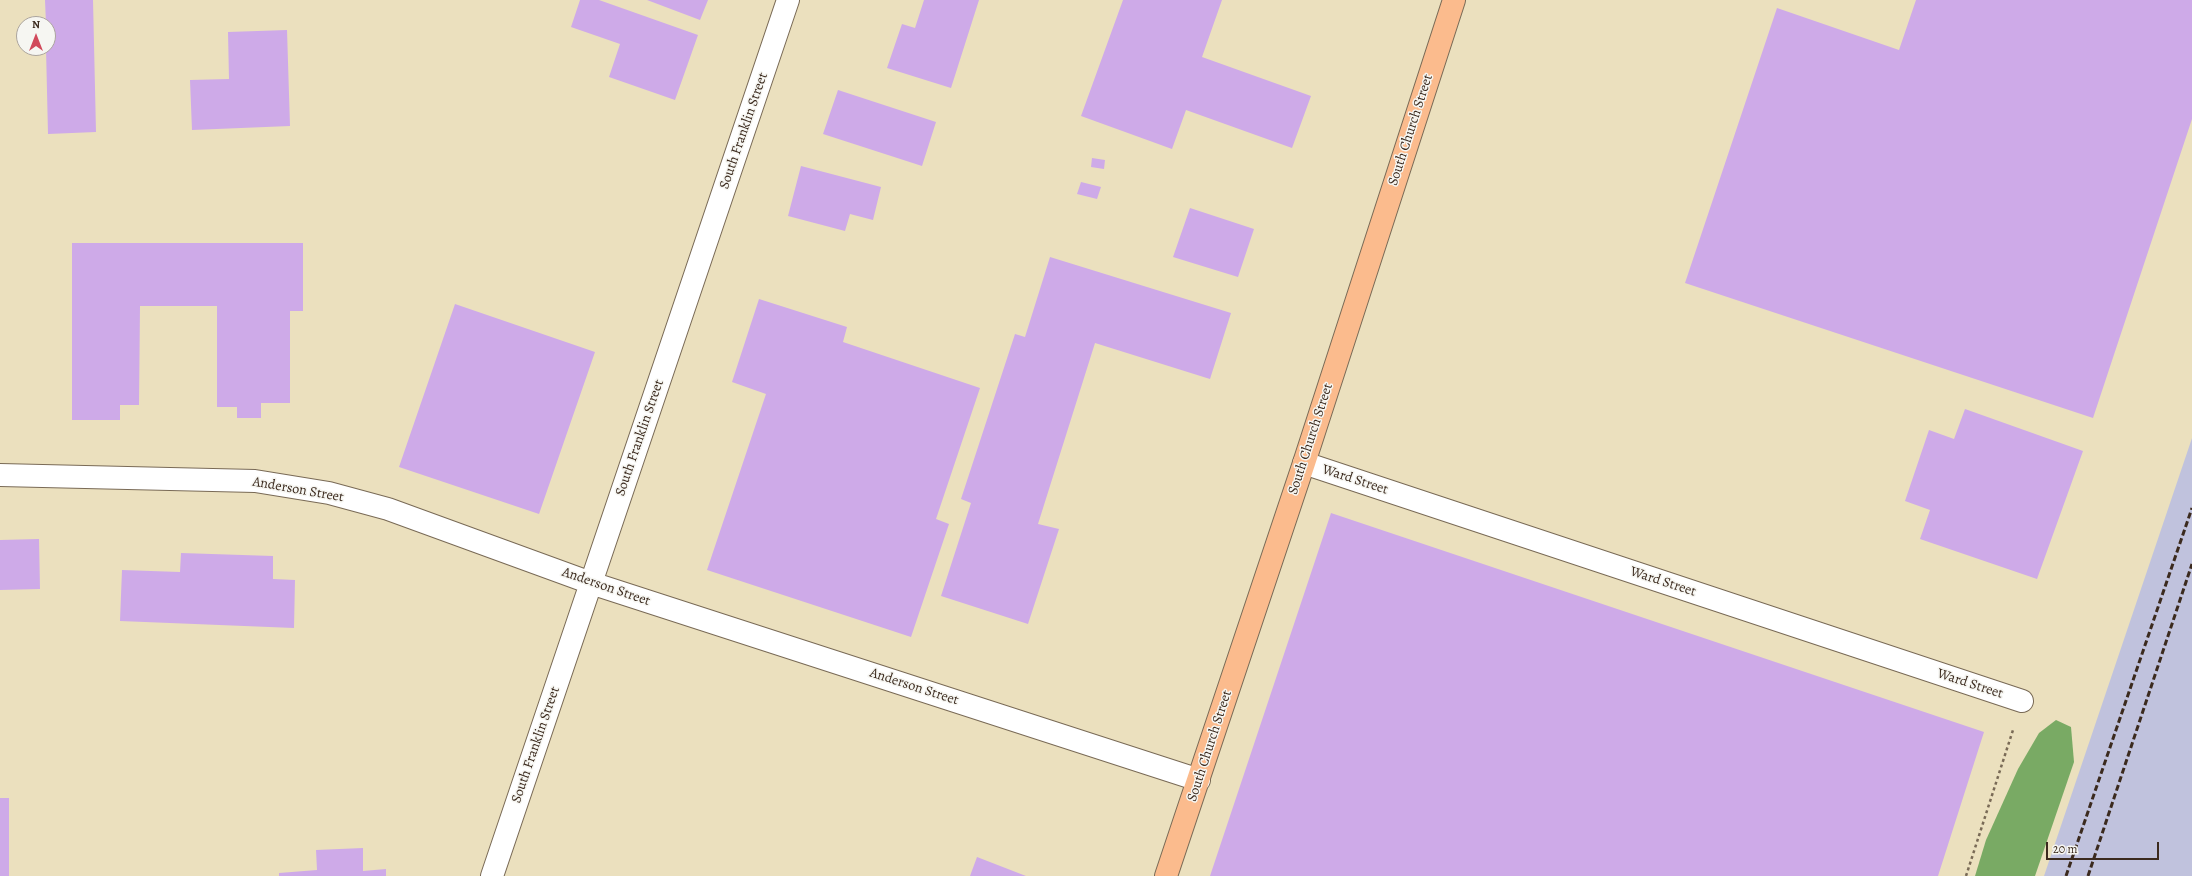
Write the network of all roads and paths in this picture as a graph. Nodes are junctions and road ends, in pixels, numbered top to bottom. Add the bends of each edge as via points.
1 (788, 0) edge
2 (1454, 0) edge
3 (1304, 463) junction
4 (0, 475) edge
5 (591, 583) junction
6 (2022, 701) joint
7 (1199, 780) junction
8 (492, 876) edge
9 (1166, 876) edge
10 (1966, 876) edge

1 - 5 street, South Franklin Street
2 - 3 main road, South Church Street
3 - 6 street, Ward Street
3 - 7 main road, South Church Street
4 - 5 street, Anderson Street via 255,481 329,492 388,509
5 - 7 street, Anderson Street
5 - 8 street, South Franklin Street
6 - 10 path
7 - 9 main road, South Church Street

